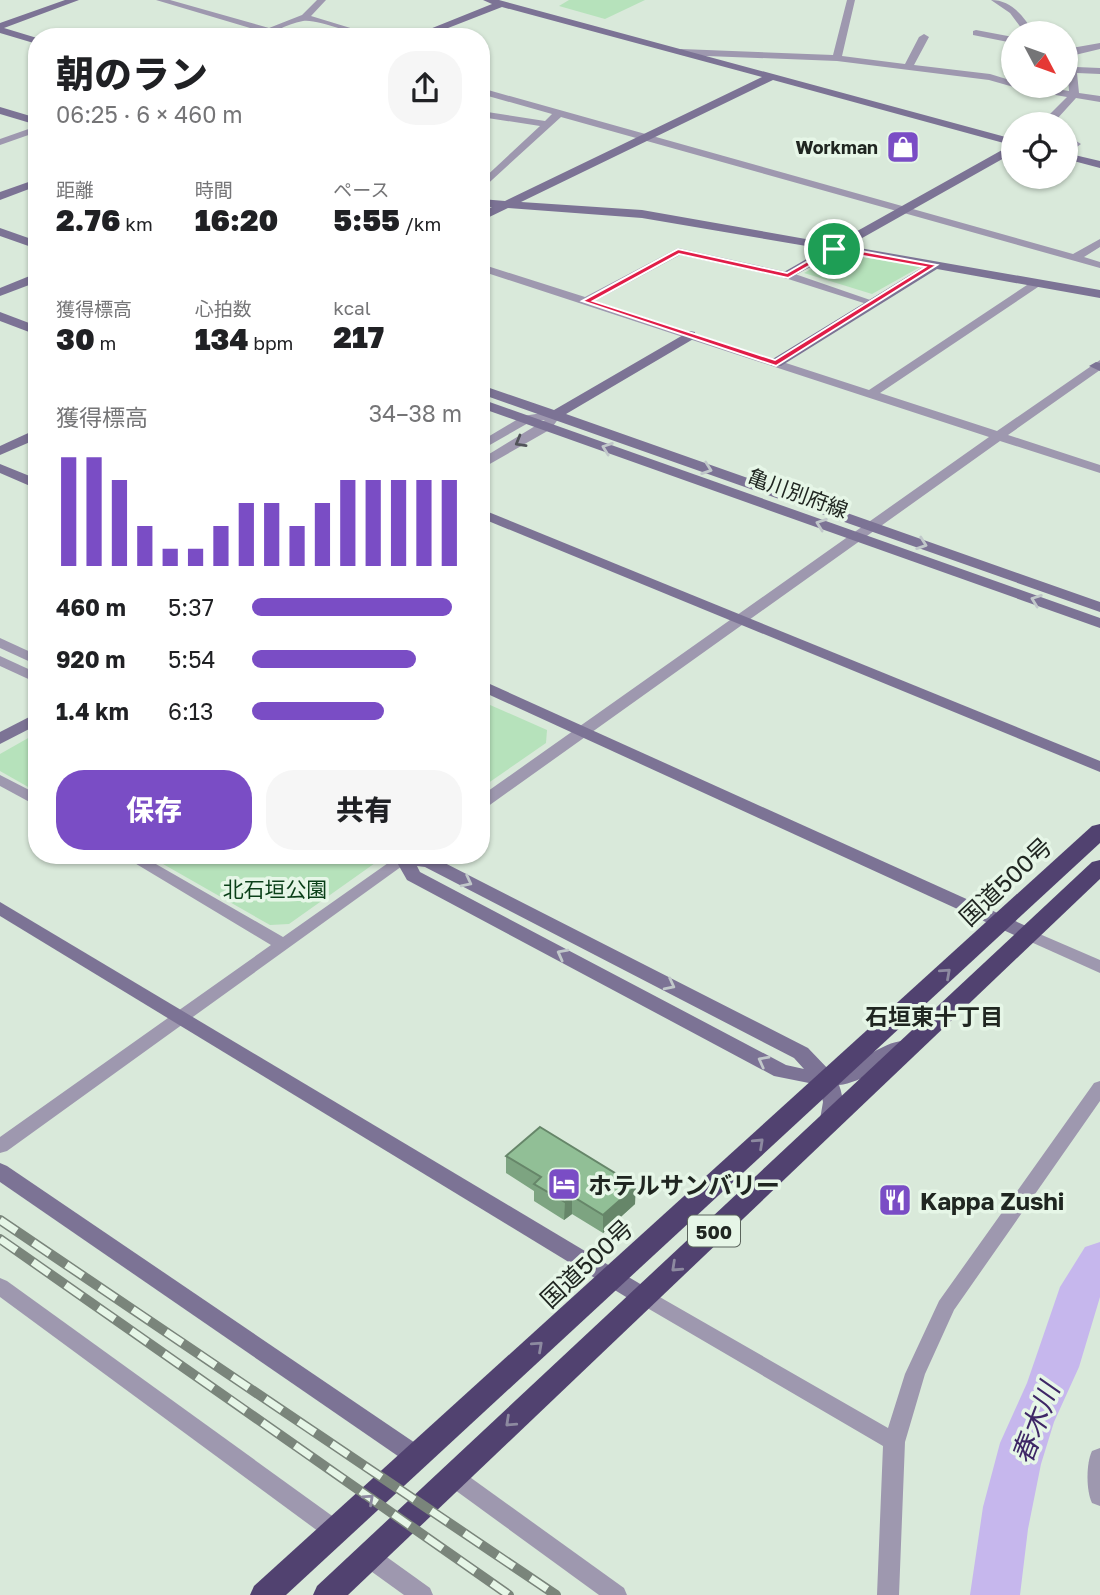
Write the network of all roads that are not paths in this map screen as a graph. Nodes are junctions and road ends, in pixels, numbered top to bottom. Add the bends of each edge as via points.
1 (74, 0) edge
2 (160, 0) edge
3 (322, 0) edge
4 (488, 0) edge
5 (851, 0) edge
6 (995, 0) edge
7 (501, 4) junction
8 (305, 18) junction
9 (1021, 21) edge
10 (0, 28) edge
11 (258, 28) edge
12 (277, 28) edge
13 (342, 28) edge
14 (438, 28) edge
15 (976, 33) dead end
16 (923, 37) dead end
17 (28, 38) edge
18 (1001, 38) edge
19 (1100, 46) edge
20 (1078, 50) edge
21 (681, 52) junction
22 (836, 58) junction
23 (909, 66) junction
24 (1078, 70) edge
25 (1100, 71) edge
26 (771, 77) junction
27 (1001, 80) edge
28 (490, 94) edge
29 (1078, 96) edge
30 (1071, 98) edge
31 (1100, 99) edge
32 (0, 110) edge
33 (1058, 112) edge
34 (559, 113) junction
35 (490, 115) edge
36 (28, 119) edge
37 (547, 124) junction
38 (28, 132) edge
39 (645, 137) junction
40 (1001, 139) edge
41 (0, 142) edge
42 (1001, 155) edge
43 (1078, 158) edge
44 (1100, 165) edge
45 (490, 178) edge
46 (28, 185) edge
47 (0, 196) edge
48 (490, 203) edge
49 (507, 204) junction
50 (903, 210) junction
51 (490, 212) edge
52 (0, 220) edge
53 (28, 230) edge
54 (0, 232) edge
55 (28, 242) edge
56 (1100, 242) edge
57 (834, 249) junction
58 (1074, 258) junction
59 (933, 265) junction
60 (1100, 265) edge
61 (490, 270) edge
62 (788, 275) junction
63 (28, 281) edge
64 (1037, 283) junction
65 (0, 292) edge
66 (1100, 294) edge
67 (586, 301) junction
68 (870, 302) junction
69 (0, 316) edge
70 (28, 327) edge
71 (690, 335) junction
72 (776, 363) junction
73 (1099, 366) edge
74 (490, 393) edge
75 (871, 394) junction
76 (490, 406) edge
77 (527, 419) junction
78 (551, 421) junction
79 (999, 436) junction
80 (28, 437) edge
81 (490, 441) edge
82 (0, 451) edge
83 (490, 459) edge
84 (0, 468) edge
85 (1100, 469) edge
86 (28, 481) edge
87 (490, 517) edge
88 (871, 526) junction
89 (857, 537) junction
90 (1100, 607) edge
91 (740, 620) junction
92 (1100, 623) edge
93 (0, 642) edge
94 (28, 656) edge
95 (0, 660) edge
96 (28, 674) edge
97 (490, 689) edge
98 (28, 723) edge
99 (583, 731) junction
100 (0, 739) edge
101 (1100, 767) edge
102 (0, 780) edge
103 (28, 796) edge
104 (490, 798) edge
105 (1100, 831) edge
106 (145, 864) edge
107 (396, 864) edge
108 (409, 864) edge
109 (1100, 867) edge
110 (0, 908) edge
111 (1002, 922) junction
112 (1028, 934) junction
113 (284, 944) junction
114 (1100, 967) edge
115 (181, 1017) junction
116 (916, 1041) junction
117 (827, 1080) junction
118 (1100, 1087) edge
119 (828, 1125) junction
120 (0, 1146) edge
121 (0, 1171) edge
122 (612, 1278) junction
123 (0, 1286) edge
124 (644, 1297) junction
125 (894, 1442) junction
126 (416, 1456) junction
127 (1099, 1462) edge
128 (452, 1476) junction
129 (1100, 1497) edge
130 (334, 1530) junction
131 (369, 1557) junction
132 (265, 1595) edge
133 (328, 1595) edge
134 (422, 1595) edge
135 (616, 1595) edge
136 (888, 1595) edge

1 - 10 street
2 - 11 street
3 - 8 street
4 - 7 street
5 - 22 street
6 - 9 street
7 - 14 street
7 - 21 street
8 - 12 street
8 - 13 street
10 - 17 street
15 - 18 street
16 - 23 street
19 - 20 street
21 - 22 street
21 - 26 street
22 - 23 street
23 - 27 street
24 - 25 street
26 - 39 street
26 - 40 street
28 - 34 street
29 - 31 street
30 - 33 street
32 - 36 street
34 - 37 street
34 - 39 street
35 - 37 street
37 - 45 street
38 - 41 street
39 - 49 street
39 - 50 street
42 - 50 street
43 - 44 street
46 - 47 street
48 - 49 street
49 - 51 street
49 - 57 street via 642,214
50 - 57 street
50 - 58 street
52 - 53 street
54 - 55 street
56 - 58 street
57 - 59 street
57 - 62 street
58 - 60 street
59 - 64 street
59 - 68 street
61 - 67 street
62 - 67 street via 678,251
62 - 68 street
63 - 65 street
64 - 66 street
64 - 75 street
67 - 71 street
68 - 72 street
69 - 70 street
71 - 72 street
71 - 78 street
72 - 75 street
73 - 79 street
74 - 78 street, 亀川別府線
75 - 79 street
76 - 77 street, 亀川別府線
77 - 78 street, 亀川別府線
77 - 81 street
78 -> 83 street
78 -> 88 street, 亀川別府線
89 -> 78 street, 亀川別府線
79 - 85 street
79 - 88 street
80 - 82 street
84 - 86 street
87 - 91 street
88 - 89 street
88 -> 90 street, 亀川別府線
89 - 91 street
92 -> 89 street, 亀川別府線
91 - 99 street
91 - 101 street
93 - 94 street
95 - 96 street
97 - 99 street
98 - 100 street
99 - 104 street
99 - 111 street
102 - 103 street
105 - 111 highway, 国道500号 / 500
106 - 113 street
107 - 113 street
108 - 117 street via 413,876 781,1071
109 - 112 highway, 500
110 - 115 street
111 - 112 street
117 -> 111 highway, 国道500号 / 500
112 - 114 street
112 - 116 highway, 500
113 - 115 street
115 - 120 street
115 - 122 street
116 - 117 street via 850,1077
116 - 119 highway, 500
117 - 119 street via 835,1106
122 -> 117 highway, 国道500号 / 500
118 - 125 street via 946,1306 915,1374
119 -> 124 highway, 500
121 - 126 street
122 - 124 street
126 -> 122 highway, 国道500号 / 500
123 - 130 street
124 - 125 street
124 -> 128 highway, 500
125 - 136 street
130 -> 126 highway, 国道500号 / 500
127 - 129 street
128 - 131 highway, 500
128 - 135 street
130 - 132 highway, 国道500号 / 500
131 - 133 highway, 500
131 - 134 street

